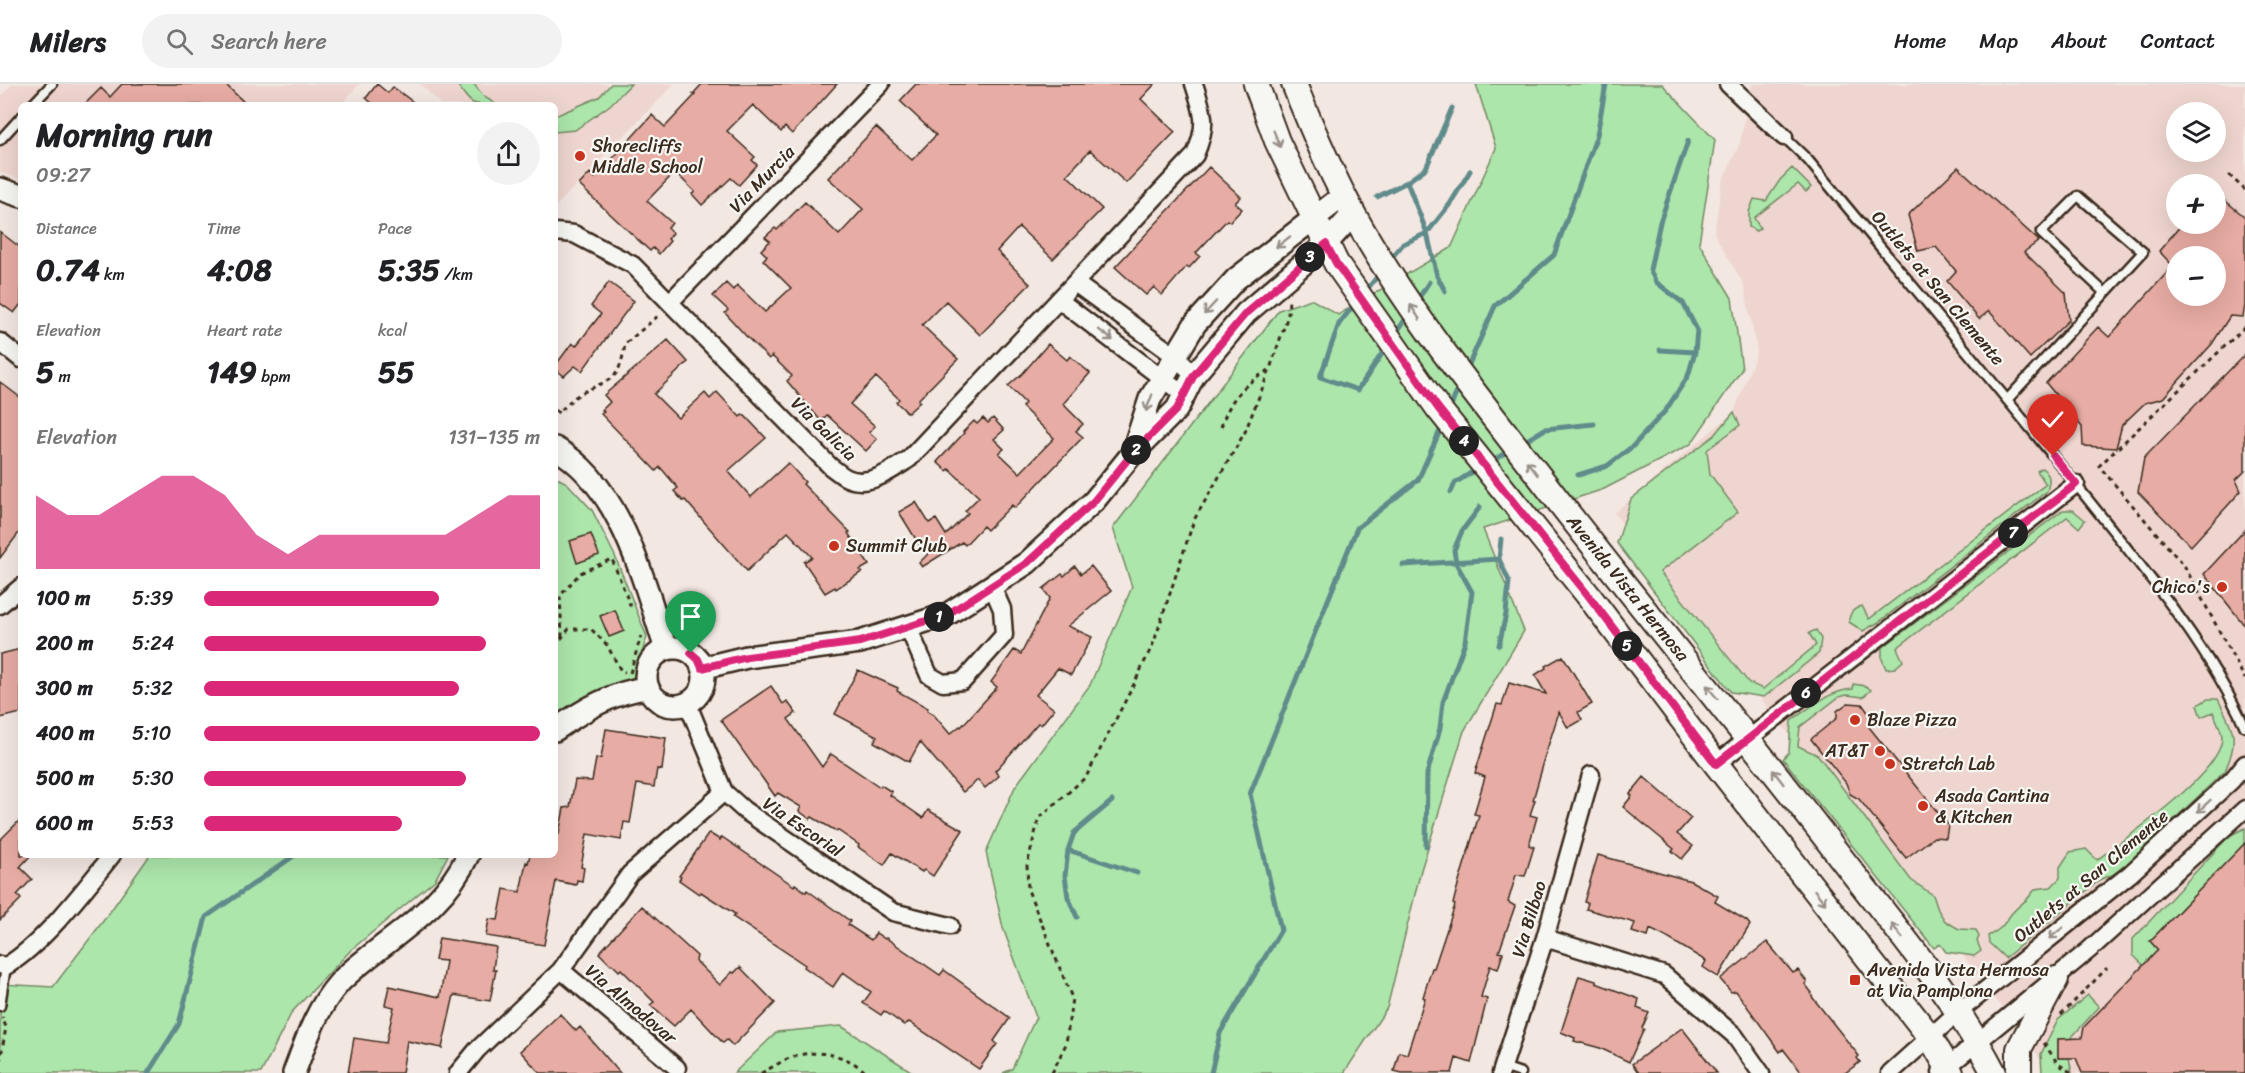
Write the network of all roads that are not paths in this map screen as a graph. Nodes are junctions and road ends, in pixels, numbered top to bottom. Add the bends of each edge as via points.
1 (52, 84) edge
2 (881, 84) edge
3 (1194, 84) edge
4 (1256, 84) edge
5 (1294, 84) edge
6 (1728, 84) edge
7 (35, 102) edge
8 (18, 120) edge
9 (1784, 137) joint
10 (0, 140) edge
11 (0, 189) edge
12 (18, 195) edge
13 (1354, 215) junction
14 (1314, 218) junction
15 (558, 232) edge
16 (1331, 254) junction
17 (1075, 283) junction
18 (2105, 293) junction
19 (1059, 300) junction
20 (671, 301) junction
21 (0, 342) edge
22 (1175, 356) junction
23 (18, 357) edge
24 (1194, 375) junction
25 (1161, 378) junction
26 (1184, 395) junction
27 (2007, 400) junction
28 (558, 450) edge
29 (1132, 454) junction
30 (2076, 484) junction
31 (992, 586) junction
32 (18, 590) edge
33 (0, 605) edge
34 (908, 627) junction
35 (666, 649) junction
36 (702, 668) junction
37 (648, 688) junction
38 (687, 702) junction
39 (2245, 727) edge
40 (558, 728) edge
41 (1749, 738) junction
42 (1716, 764) junction
43 (2245, 764) edge
44 (1591, 775) dead end
45 (724, 792) junction
46 (2245, 809) edge
47 (110, 858) edge
48 (466, 858) edge
49 (950, 926) dead end
50 (1545, 938) junction
51 (3, 966) edge
52 (561, 970) junction
53 (2056, 979) junction
54 (0, 1006) edge
55 (1958, 1012) junction
56 (1930, 1037) junction
57 (1978, 1042) junction
58 (677, 1068) dead end
59 (1502, 1070) edge
60 (1946, 1071) edge
61 (294, 1073) edge
62 (458, 1073) edge
63 (1521, 1073) edge
64 (1761, 1073) edge
65 (1890, 1073) edge
66 (1994, 1073) edge
67 (2019, 1073) edge

1 - 7 lane
2 - 20 street, Via Murcia
3 - 17 street, Via Galicia via 1204,112 1204,134 1195,155
4 -> 14 main road, Avenida Vista Hermosa via 1277,141
5 - 13 main road, Avenida Vista Hermosa
6 - 9 street, Outlets at San Clemente
8 - 10 lane
9 - 27 lane, Outlets at San Clemente via 1808,160
11 - 12 street
13 - 14 street
13 - 16 street
41 -> 13 main road, Avenida Vista Hermosa via 1432,338
14 - 16 main road, Avenida Vista Hermosa
14 -> 22 street via 1236,279 1195,324
15 - 20 street, Via Galicia via 574,234 633,265
16 - 24 street via 1246,313
16 - 42 main road, Avenida Vista Hermosa via 1438,408 1588,595
17 - 19 street, Via Galicia
17 - 22 street
18 - 18 lane via 2143,252 2078,196 2041,233
18 - 27 lane
19 - 20 street, Via Galicia via 909,459 887,474 868,480 849,479 831,467
19 -> 25 street
21 - 23 street
22 - 24 street
22 - 25 street
24 - 26 street
25 - 26 street
25 -> 29 street
26 - 29 street via 1177,409
27 - 30 lane, Outlets at San Clemente
28 - 35 street via 582,467 610,503 628,541
29 - 31 street via 1094,501 1027,563
30 - 39 lane, Outlets at San Clemente via 2190,631
30 - 41 street
31 - 34 street via 948,614
31 - 34 street via 1002,609 1004,635 963,681 943,683 928,675
32 - 33 street
34 - 36 street via 860,642 747,657
35 - 36 street via 691,653
35 - 37 street via 655,655 646,670
36 - 38 street via 703,684
37 - 38 street via 653,696 669,705
37 - 40 street via 634,689 593,706
38 - 45 street, Via Escorial
41 - 42 street
55 -> 41 main road, Avenida Vista Hermosa
42 -> 56 main road, Avenida Vista Hermosa
43 -> 55 street, Outlets at San Clemente via 2130,874
44 - 50 street, Via Bilbao
45 - 49 street, Via Escorial via 744,810 893,912
45 - 52 street via 630,874
46 - 53 street
47 - 51 street via 34,944
48 - 61 street via 449,888 432,907 349,972 331,993 313,1023
50 - 59 street, Via Bilbao
50 - 64 street via 1664,975 1734,1035
51 - 54 lane
52 - 58 street, Via Almodovar
52 - 62 street
53 - 57 street
53 - 67 main road via 2019,1049
55 - 56 street, Outlets at San Clemente
55 - 57 main road, Avenida Vista Hermosa
56 - 60 main road, Avenida Vista Hermosa
56 - 65 street, Outlets at San Clemente
57 - 60 street
57 - 66 main road, Avenida Vista Hermosa
59 - 63 lane

